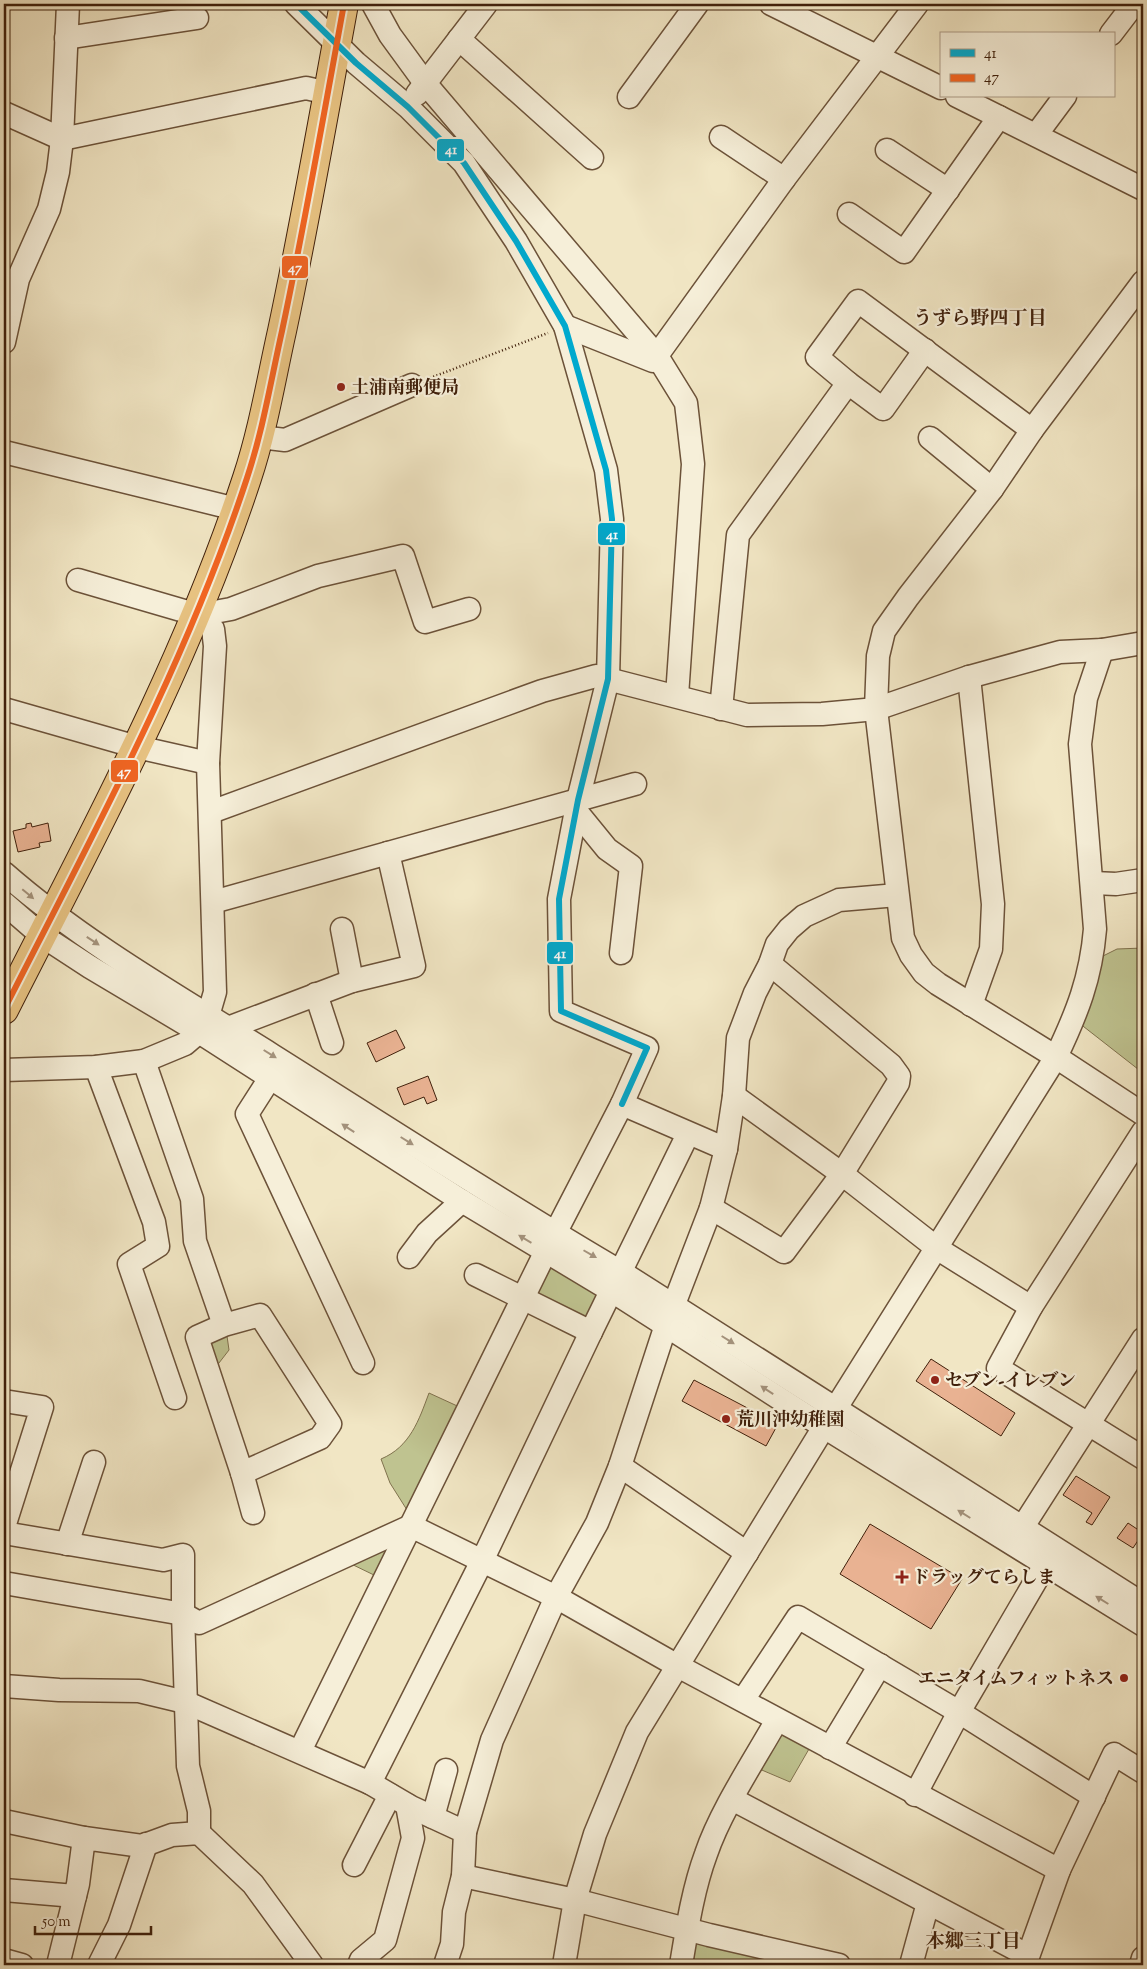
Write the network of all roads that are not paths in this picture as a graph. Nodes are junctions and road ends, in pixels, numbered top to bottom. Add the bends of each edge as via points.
1 (68, 4) edge
2 (296, 4) edge
3 (344, 4) edge
4 (373, 4) edge
5 (486, 4) edge
6 (697, 4) edge
7 (770, 4) edge
8 (917, 4) edge
9 (1134, 4) edge
10 (806, 11) edge
11 (197, 18) dead end
12 (1113, 32) edge
13 (66, 38) junction
14 (459, 39) junction
15 (337, 44) junction
16 (878, 57) junction
17 (425, 83) junction
18 (940, 88) edge
19 (328, 93) junction
20 (629, 97) dead end
21 (961, 98) edge
22 (1064, 98) edge
23 (408, 107) junction
24 (4, 112) edge
25 (999, 117) junction
26 (1036, 135) junction
27 (721, 137) dead end
28 (62, 140) junction
29 (887, 150) dead end
30 (592, 158) dead end
31 (784, 179) junction
32 (1143, 189) edge
33 (948, 190) junction
34 (849, 214) dead end
35 (1143, 282) edge
36 (565, 326) junction
37 (4, 342) edge
38 (925, 350) junction
39 (658, 356) junction
40 (848, 383) junction
41 (412, 385) road end
42 (1032, 430) junction
43 (260, 438) junction
44 (930, 438) dead end
45 (4, 452) edge
46 (992, 489) junction
47 (236, 509) junction
48 (78, 580) dead end
49 (469, 609) dead end
50 (198, 615) junction
51 (1143, 643) edge
52 (1102, 650) junction
53 (969, 677) junction
54 (608, 680) junction
55 (677, 696) junction
56 (721, 709) junction
57 (876, 709) junction
58 (4, 710) edge
59 (137, 746) junction
60 (208, 763) junction
61 (635, 784) dead end
62 (577, 805) junction
63 (211, 812) junction
64 (388, 853) junction
65 (4, 873) edge
66 (1143, 880) edge
67 (1093, 882) junction
68 (897, 895) junction
69 (213, 902) junction
70 (4, 903) edge
71 (47, 925) junction
72 (342, 930) dead end
73 (621, 953) dead end
74 (770, 964) junction
75 (352, 981) junction
76 (316, 994) junction
77 (971, 1005) junction
78 (4, 1010) edge
79 (204, 1024) junction
80 (228, 1028) junction
81 (332, 1043) dead end
82 (1056, 1057) junction
83 (144, 1061) junction
84 (96, 1067) junction
85 (4, 1070) edge
86 (270, 1078) junction
87 (734, 1096) junction
88 (622, 1104) junction
89 (1143, 1114) edge
90 (1143, 1132) edge
91 (688, 1134) junction
92 (726, 1149) junction
93 (842, 1174) junction
94 (462, 1201) junction
95 (711, 1208) junction
96 (550, 1243) junction
97 (938, 1249) junction
98 (409, 1257) dead end
99 (476, 1275) dead end
100 (616, 1282) junction
101 (524, 1298) junction
102 (1031, 1308) junction
103 (669, 1315) junction
104 (224, 1325) junction
105 (591, 1332) junction
106 (1143, 1338) edge
107 (363, 1363) dead end
108 (175, 1398) dead end
109 (4, 1401) edge
110 (836, 1408) junction
111 (1089, 1426) junction
112 (824, 1427) junction
113 (1143, 1458) edge
114 (94, 1462) dead end
115 (620, 1466) junction
116 (242, 1473) junction
117 (253, 1512) dead end
118 (411, 1526) junction
119 (4, 1527) edge
120 (1022, 1528) junction
121 (4, 1533) edge
122 (68, 1544) junction
123 (747, 1553) junction
124 (482, 1560) junction
125 (1045, 1565) junction
126 (4, 1583) edge
127 (556, 1597) junction
128 (1143, 1604) edge
129 (182, 1614) junction
130 (1143, 1625) edge
131 (676, 1665) junction
132 (880, 1665) junction
133 (4, 1686) edge
134 (742, 1700) junction
135 (186, 1702) junction
136 (959, 1712) junction
137 (777, 1720) junction
138 (830, 1748) junction
139 (300, 1751) junction
140 (446, 1770) dead end
141 (1143, 1772) edge
142 (370, 1784) junction
143 (915, 1795) junction
144 (1094, 1797) junction
145 (732, 1799) junction
146 (398, 1800) junction
147 (433, 1817) junction
148 (4, 1821) edge
149 (465, 1832) junction
150 (199, 1833) junction
151 (84, 1838) junction
152 (146, 1844) junction
153 (354, 1865) dead end
154 (1059, 1870) junction
155 (463, 1876) junction
156 (4, 1890) edge
157 (75, 1896) junction
158 (575, 1900) junction
159 (928, 1903) junction
160 (687, 1928) junction
161 (1143, 1958) edge
162 (4, 1960) edge
163 (1026, 1960) edge
164 (22, 1965) edge
165 (58, 1965) edge
166 (99, 1965) edge
167 (312, 1965) edge
168 (359, 1965) edge
169 (445, 1965) edge
170 (564, 1965) edge
171 (681, 1965) edge
172 (839, 1965) edge
173 (911, 1965) edge
174 (1141, 1965) edge

1 - 13 street
2 - 15 street
3 - 15 main road
4 - 17 street via 390,36
5 - 14 street
6 - 20 street
7 - 10 street
8 - 16 street
9 - 12 street
10 - 16 street
11 - 13 street
13 - 28 street
14 - 17 street
14 - 30 street
15 - 19 main road
15 - 23 street
16 - 18 street
16 - 31 street
17 - 23 street
17 - 39 street
19 - 28 street via 306,88
19 - 43 main road
21 - 25 street
22 - 26 street
23 - 36 street via 464,163 516,241
24 - 28 street
25 - 26 street
25 - 33 street
26 - 32 street
27 - 31 street
28 - 37 street via 49,209 18,279
29 - 33 street
31 - 39 street
33 - 34 street via 904,252
35 - 42 street
36 - 39 street via 654,361
36 - 54 street via 606,470 612,519
38 - 40 street via 883,409
38 - 40 street via 858,301 817,358
38 - 42 street
39 - 55 street via 686,403 694,464
40 - 56 street via 738,535
41 - 43 street via 285,440
42 - 46 street
43 - 47 main road
44 - 46 street
45 - 47 street
46 - 57 street via 884,631 878,656
47 - 50 main road
48 - 50 street
49 - 50 street via 425,622 403,556 318,576 231,609
50 - 59 main road
50 - 60 street via 212,629 215,646
51 - 52 street
52 - 53 street via 1060,652
52 - 67 street via 1086,698 1080,744
53 - 57 street
53 - 77 street via 993,904 991,948
54 - 55 street
54 - 62 street
54 - 63 street via 596,676 542,690
55 - 56 street
56 - 57 street via 747,715
57 - 68 street
58 - 59 street
59 - 60 street
59 - 71 main road
60 - 63 street
61 - 62 street
62 - 64 street
62 - 73 street via 607,850 631,866
62 - 88 street via 559,899 561,1011 647,1048
63 - 69 street
64 - 69 street
64 - 75 street via 414,966
65 -> 71 street
66 - 67 street via 1116,884
67 - 82 street via 1093,956 1086,988
68 - 74 street via 839,900 804,916 777,944
68 - 77 street via 903,938 911,955 924,972
69 - 79 street via 215,992
70 - 71 street
71 - 78 main road
71 - 79 street
72 - 75 street
74 - 87 street via 738,1038
74 - 93 street via 891,1065 899,1076 898,1083
75 - 76 street
76 - 80 street
76 - 81 street
77 - 82 street
79 - 80 street
79 - 83 street via 185,1044
79 - 86 street
80 -> 96 street
82 - 89 street
82 - 97 street
83 - 84 street
83 - 104 street via 192,1198 195,1241
84 - 85 street
84 - 108 street via 154,1222 158,1246 129,1264
94 -> 86 street
86 - 107 street via 247,1114
87 - 92 street
87 - 93 street
88 - 91 street
88 - 96 street
90 - 102 street
91 - 92 street
91 - 100 street
92 - 95 street
93 - 95 street via 784,1252
93 - 97 street
96 -> 94 street
94 - 98 street via 427,1233
95 - 103 street
96 - 100 street
96 - 101 street
97 - 102 street
97 - 110 street
99 - 101 street
100 - 103 street
100 - 105 street
101 - 105 street
101 - 118 street
102 - 111 street via 998,1368
103 -> 110 street
112 -> 103 street
103 - 115 street
104 - 116 street via 197,1337
104 - 116 street via 260,1315 330,1424 320,1438
105 - 124 street
106 - 111 street
109 - 119 street via 42,1407
110 - 112 street
110 - 120 street
111 - 113 street
111 - 120 street
112 - 123 street
125 -> 112 street
114 - 122 street
115 - 123 street
115 - 127 street via 597,1523
116 - 117 street
118 - 124 street
118 - 129 street via 199,1623
118 - 139 street
120 - 128 street
121 - 122 street
122 - 129 street via 163,1560 183,1555
123 - 131 street
124 - 127 street
124 - 142 street
130 -> 125 street
125 - 136 street
126 - 129 street
127 - 131 street
127 - 149 street via 492,1740
129 - 135 street
131 - 134 street
131 - 158 street via 637,1732 615,1782
132 - 134 street via 798,1617
132 - 136 street
132 - 138 street
133 - 135 street via 139,1691
134 - 137 street
135 - 139 street
135 - 150 street via 188,1766 199,1811
136 - 143 street
136 - 144 street
137 - 138 street
137 - 145 street
138 - 143 street
139 - 142 street
140 - 147 street
141 - 144 street via 1114,1754
142 - 146 street
143 - 154 street
144 - 154 street
145 - 159 street
145 - 160 street via 706,1854
146 - 147 street
146 - 153 street
146 - 168 street via 413,1838 385,1940
147 - 149 street
148 - 151 street
149 - 155 street
150 - 152 street via 172,1835
150 - 167 street via 253,1884
151 - 152 street
151 - 157 street
152 - 166 street via 120,1925
154 - 163 street
155 - 158 street
155 - 169 street via 454,1912 452,1944
156 - 157 street
157 - 165 street
158 - 160 street
158 - 170 street
159 - 163 street
159 - 173 street
160 - 171 street
160 - 172 street
161 - 174 street
162 - 164 street

